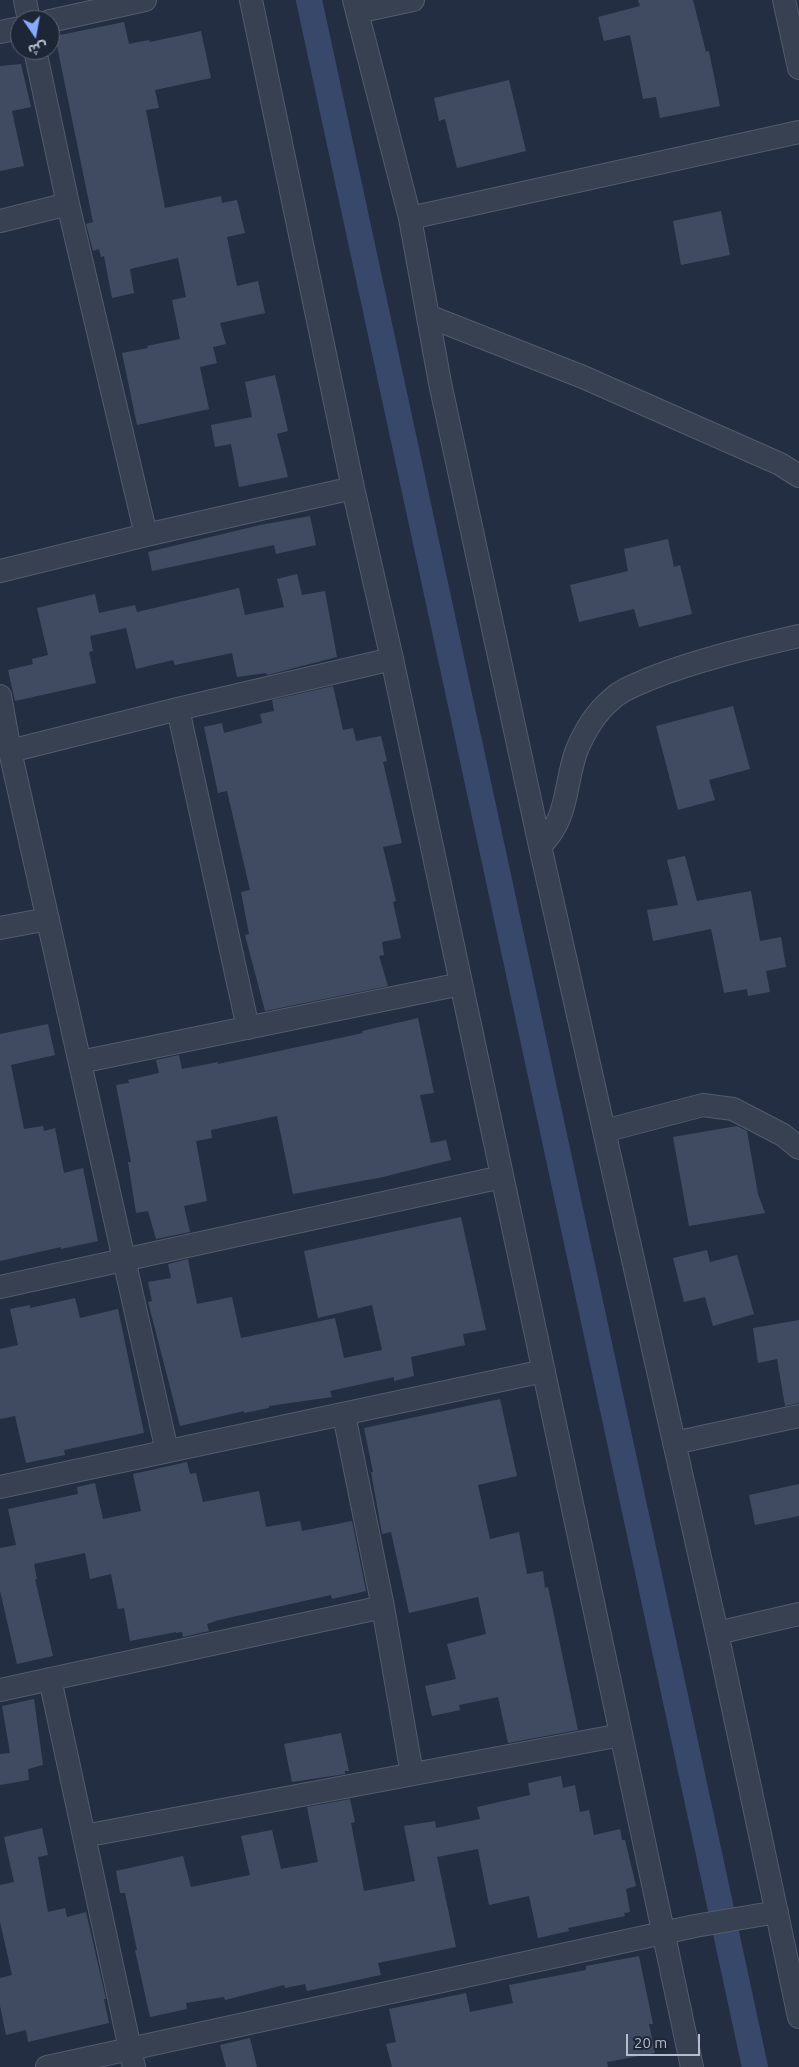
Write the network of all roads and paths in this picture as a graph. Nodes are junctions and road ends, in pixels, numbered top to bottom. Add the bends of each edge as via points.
1 (145, 0) edge
2 (251, 0) edge
3 (413, 0) edge
4 (784, 0) edge
5 (355, 6) edge
6 (60, 19) edge
7 (37, 60) edge
8 (799, 68) edge
9 (799, 132) edge
10 (68, 204) junction
11 (410, 218) junction
12 (0, 221) edge
13 (428, 316) junction
14 (799, 476) edge
15 (353, 488) junction
16 (146, 535) junction
17 (0, 571) edge
18 (799, 636) edge
19 (392, 659) junction
20 (0, 696) edge
21 (178, 709) junction
22 (10, 751) junction
23 (540, 846) junction
24 (48, 919) junction
25 (0, 928) edge
26 (460, 984) junction
27 (248, 1028) junction
28 (80, 1062) junction
29 (604, 1131) junction
30 (799, 1148) edge
31 (502, 1177) junction
32 (124, 1260) junction
33 (0, 1287) edge
34 (544, 1372) junction
35 (344, 1415) junction
36 (799, 1416) edge
37 (674, 1443) junction
38 (167, 1451) junction
39 (0, 1487) edge
40 (383, 1607) junction
41 (799, 1614) edge
42 (716, 1633) junction
43 (50, 1679) junction
44 (0, 1690) edge
45 (621, 1735) junction
46 (412, 1774) junction
47 (84, 1836) junction
48 (777, 1912) junction
49 (664, 1933) junction
50 (799, 2017) edge
51 (132, 2058) edge
52 (47, 2067) edge
53 (692, 2067) edge

1 - 6 street
2 - 15 street
3 - 5 street
4 - 8 street
5 - 11 street
7 - 10 street
9 - 11 street
10 - 12 street
10 - 16 street
11 - 13 street
13 - 14 street via 583,377 780,464
13 - 23 street
15 - 16 street
15 - 19 street
16 - 17 street
18 - 23 street via 678,668 612,698 582,736 562,812 551,836
19 - 21 street
19 - 26 street
20 - 22 street
21 - 22 street
21 - 27 street
22 - 24 street
23 - 29 street
24 - 25 street
24 - 28 street
26 - 27 street
26 - 31 street
27 - 28 street
28 - 32 street
29 - 30 street via 703,1104 733,1108 783,1135
29 - 37 street
31 - 32 street
31 - 34 street
32 - 33 street
32 - 38 street
34 - 35 street
34 - 45 street
35 - 38 street
35 - 40 street
36 - 37 street
37 - 42 street
38 - 39 street
40 - 43 street
40 - 46 street
41 - 42 street
42 - 48 street
43 - 44 street
43 - 47 street
45 - 46 street
45 - 49 street
46 - 47 street
47 - 51 street
48 - 49 street
48 - 50 street
49 - 51 street
49 - 53 street
51 - 52 street

